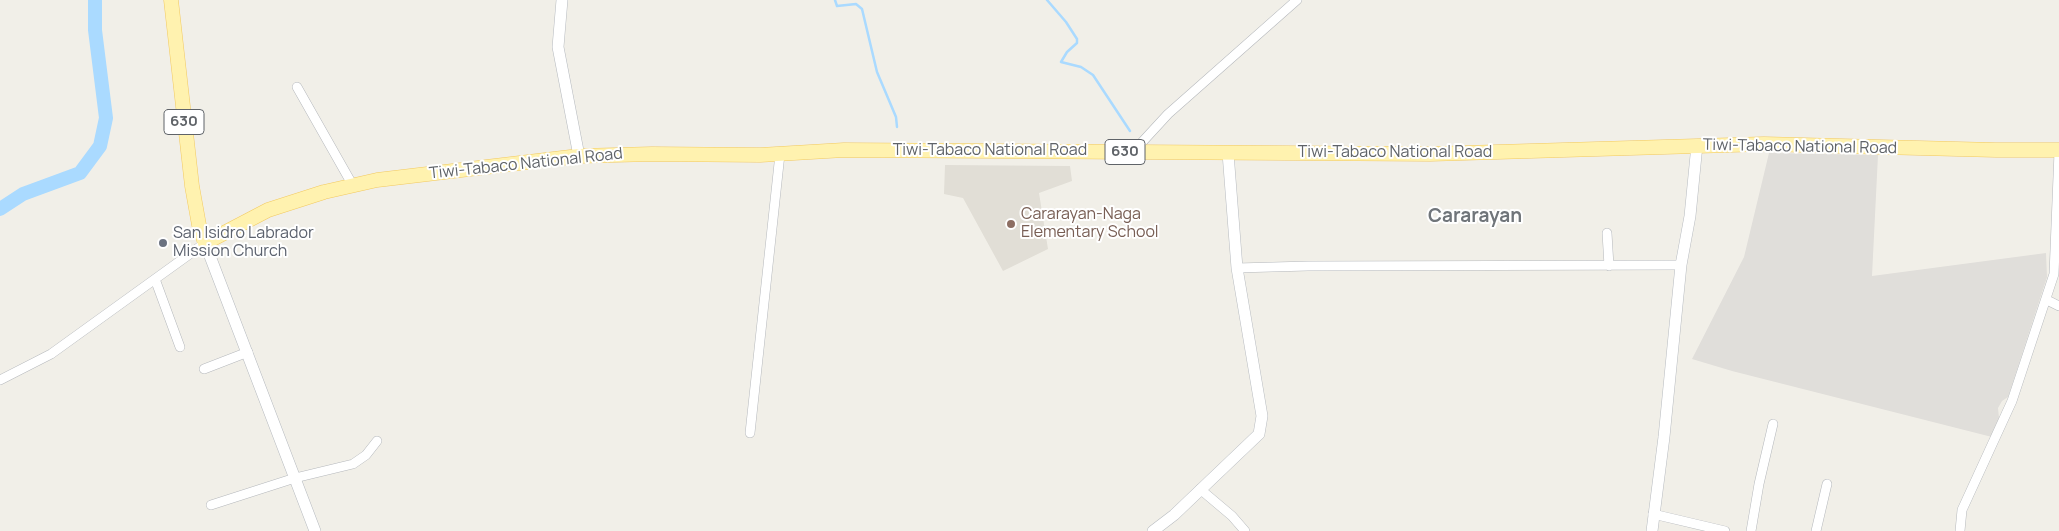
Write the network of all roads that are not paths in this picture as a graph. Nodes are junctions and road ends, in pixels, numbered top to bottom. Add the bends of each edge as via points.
1 (171, 0) edge
2 (562, 0) edge
3 (1297, 0) edge
4 (297, 87) dead end
5 (1697, 146) junction
6 (2059, 151) edge
7 (1133, 152) junction
8 (1228, 153) junction
9 (780, 154) junction
10 (579, 156) junction
11 (352, 184) junction
12 (1607, 233) dead end
13 (205, 243) junction
14 (1680, 265) junction
15 (1609, 266) junction
16 (1237, 268) junction
17 (155, 279) junction
18 (2046, 300) junction
19 (2059, 306) edge
20 (180, 347) dead end
21 (248, 352) junction
22 (204, 369) dead end
23 (0, 380) edge
24 (1773, 424) dead end
25 (750, 433) dead end
26 (377, 441) dead end
27 (295, 478) junction
28 (1827, 484) dead end
29 (1200, 489) junction
30 (210, 506) dead end
31 (1653, 514) junction
32 (315, 531) edge
33 (1153, 531) edge
34 (1245, 531) edge
35 (1652, 531) edge
36 (1725, 531) edge
37 (1751, 531) edge
38 (1816, 531) edge
39 (1960, 531) edge

1 - 13 main road, 630 via 192,186
2 - 10 main road via 558,47
3 - 7 street via 1168,114
4 - 11 street
5 - 6 main road, Tiwi-Tabaco National Road / 630 via 1764,144
5 - 8 main road, Tiwi-Tabaco National Road / 630 via 1440,154
5 - 14 main road via 1690,216
6 - 18 street via 2054,274
7 - 8 main road, Tiwi-Tabaco National Road / 630
7 - 9 main road, Tiwi-Tabaco National Road / 630 via 844,150
8 - 16 main road
9 - 10 main road, Tiwi-Tabaco National Road / 630
9 - 25 street
10 - 11 main road, Tiwi-Tabaco National Road / 630
11 - 13 main road, Tiwi-Tabaco National Road / 630 via 268,210
12 - 15 street
13 - 17 street
13 - 21 main road
14 - 15 street
14 - 31 main road via 1664,437
15 - 16 street
16 - 29 main road via 1261,425 1259,434
17 - 20 street
17 - 23 street via 51,354
18 - 19 street
18 - 39 street via 2012,401 1962,510
21 - 22 street
21 - 27 main road
24 - 37 street
26 - 27 street via 353,464
27 - 30 street
27 - 32 main road
28 - 38 street
29 - 33 main road
29 - 34 street
31 - 35 main road
31 - 36 street

